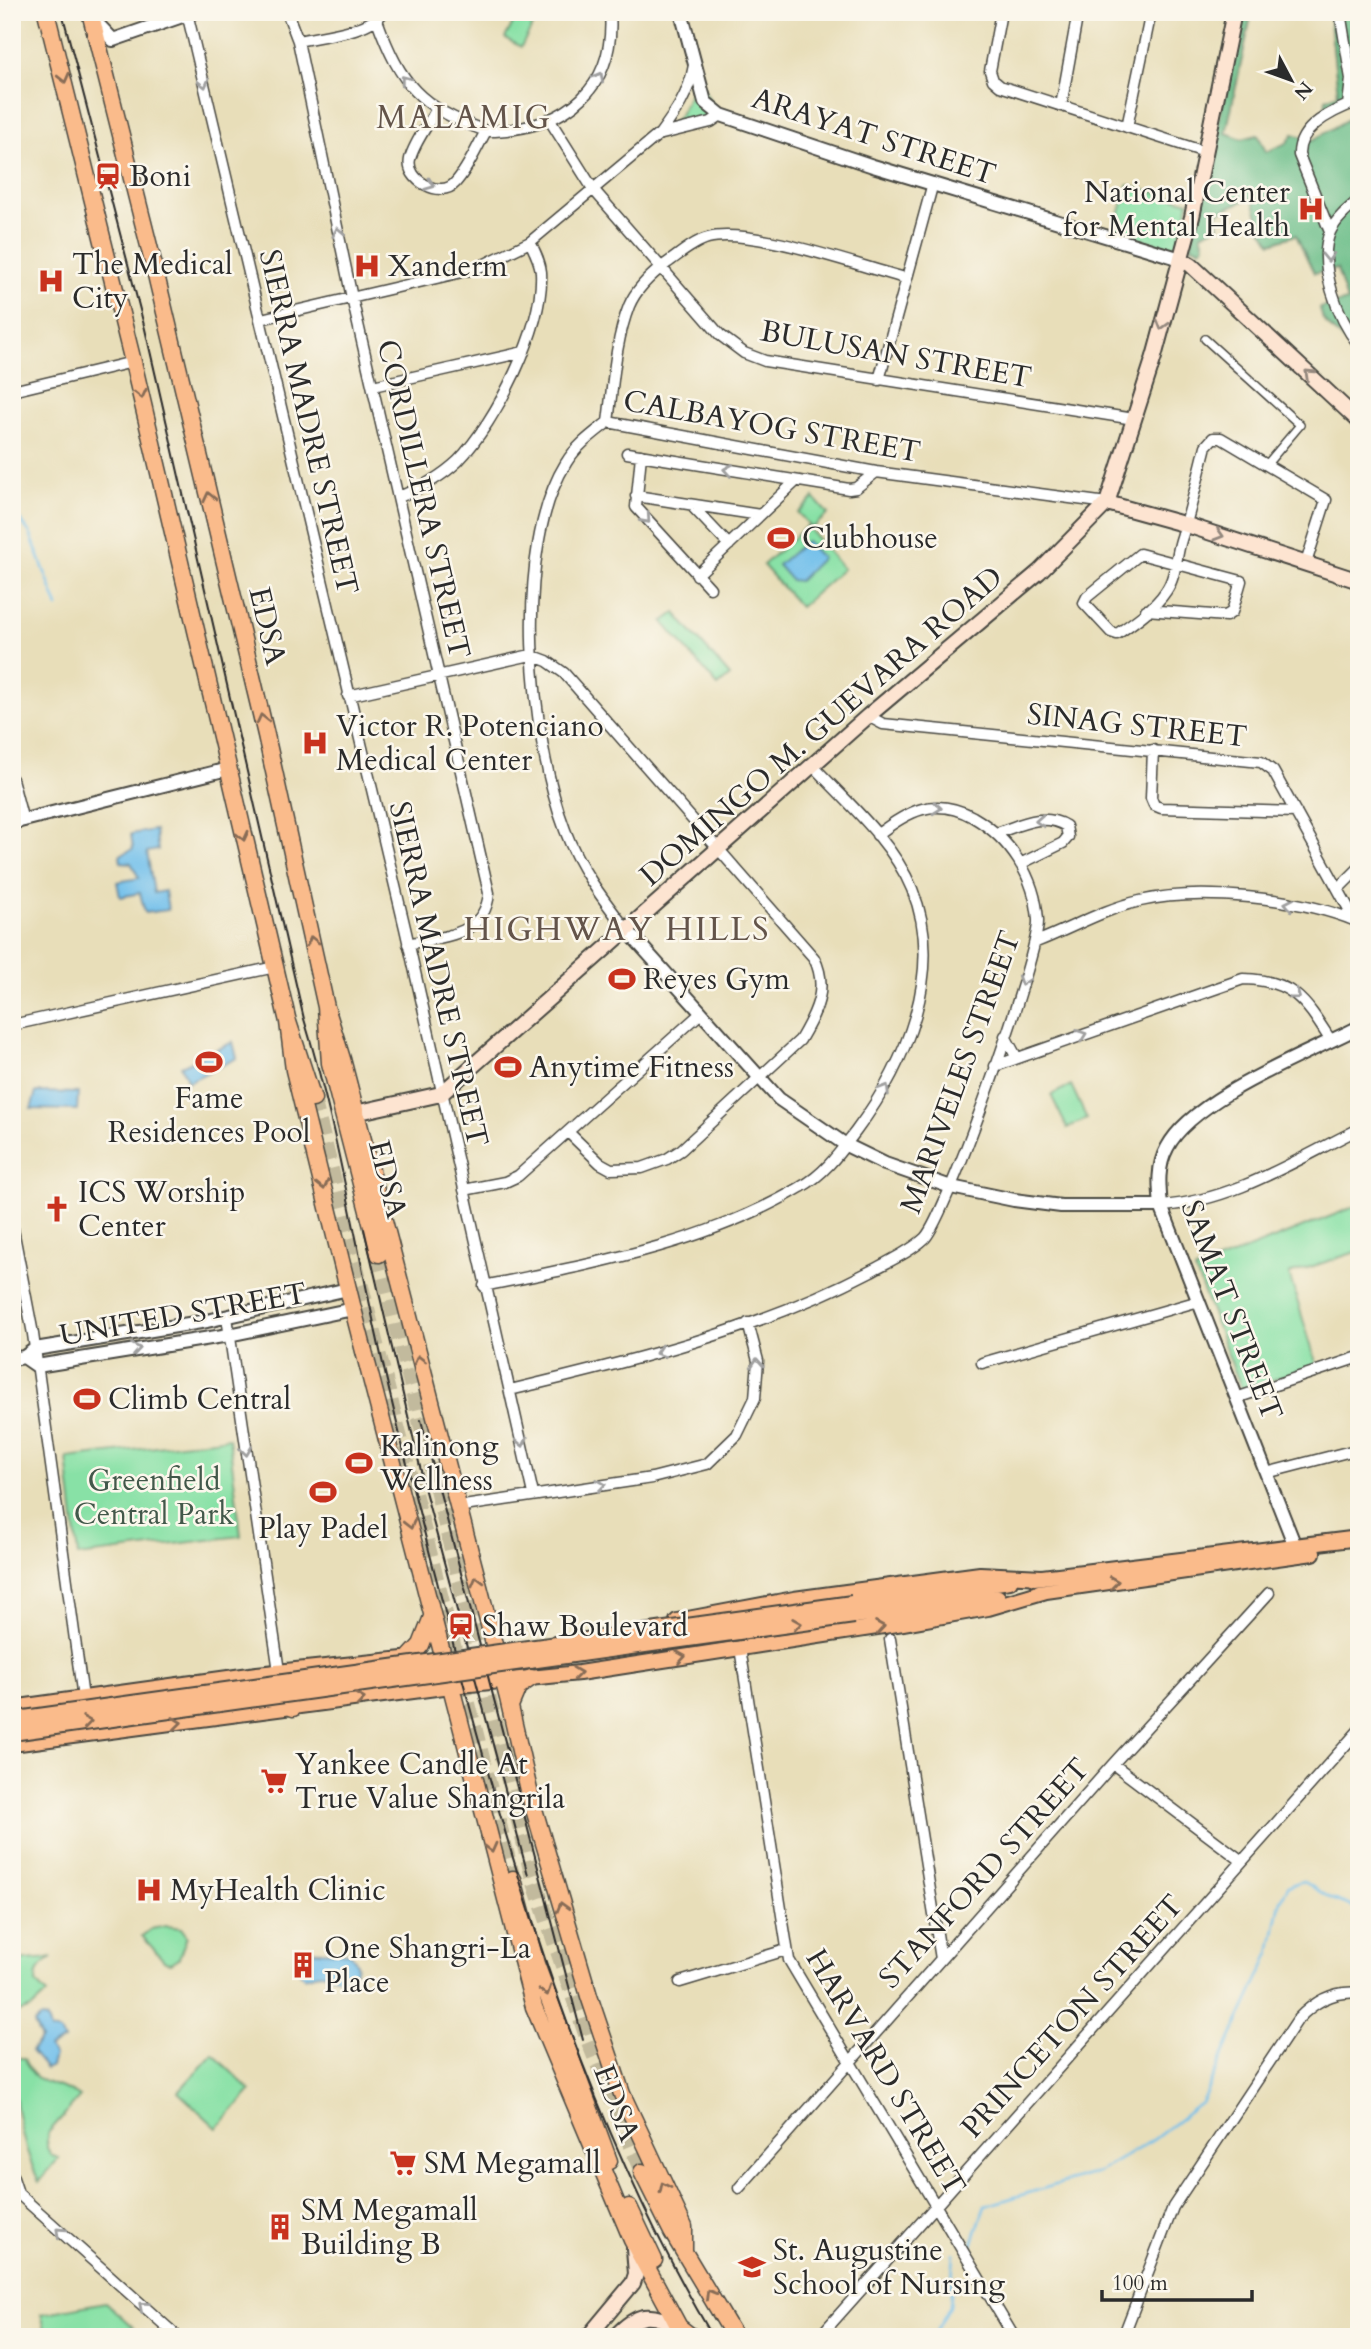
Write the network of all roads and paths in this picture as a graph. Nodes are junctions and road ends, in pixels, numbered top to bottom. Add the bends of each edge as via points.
1 (46, 12) edge
2 (287, 12) edge
3 (610, 12) edge
4 (681, 12) edge
5 (1001, 12) edge
6 (1078, 12) edge
7 (1151, 12) edge
8 (1234, 12) edge
9 (1340, 12) edge
10 (90, 14) edge
11 (191, 14) edge
12 (380, 16) edge
13 (298, 41) junction
14 (694, 63) junction
15 (1355, 81) edge
16 (1359, 101) edge
17 (1348, 105) junction
18 (1061, 106) junction
19 (436, 110) junction
20 (721, 115) junction
21 (550, 120) junction
22 (1127, 127) junction
23 (486, 131) junction
24 (658, 135) junction
25 (1205, 152) junction
26 (933, 183) junction
27 (593, 189) junction
28 (1359, 200) edge
29 (1330, 232) junction
30 (530, 242) junction
31 (1181, 259) junction
32 (661, 268) junction
33 (905, 278) junction
34 (352, 299) junction
35 (261, 319) junction
36 (1205, 339) dead end
37 (1359, 345) edge
38 (524, 352) junction
39 (133, 362) junction
40 (879, 380) junction
41 (373, 386) junction
42 (12, 391) edge
43 (1134, 419) junction
44 (1359, 421) edge
45 (608, 422) junction
46 (627, 453) dead end
47 (641, 455) junction
48 (1267, 464) junction
49 (876, 472) junction
50 (796, 481) junction
51 (636, 496) junction
52 (399, 497) junction
53 (1107, 503) junction
54 (690, 505) junction
55 (760, 514) junction
56 (1187, 525) junction
57 (729, 545) junction
58 (1306, 563) junction
59 (1175, 564) junction
60 (698, 575) junction
61 (1357, 579) edge
62 (710, 588) dead end
63 (1146, 611) junction
64 (531, 655) junction
65 (439, 676) junction
66 (348, 696) junction
67 (868, 716) junction
68 (1153, 750) junction
69 (813, 766) junction
70 (228, 769) junction
71 (12, 779) edge
72 (1296, 811) junction
73 (18, 822) edge
74 (997, 834) junction
75 (877, 835) junction
76 (719, 847) junction
77 (1022, 863) junction
78 (1359, 868) edge
79 (1338, 889) junction
80 (1357, 921) edge
81 (626, 929) junction
82 (1035, 942) junction
83 (408, 944) junction
84 (275, 967) junction
85 (326, 1007) junction
86 (701, 1013) junction
87 (288, 1023) junction
88 (12, 1026) edge
89 (1359, 1027) edge
90 (1005, 1037) junction
91 (1331, 1041) junction
92 (1017, 1058) junction
93 (995, 1066) junction
94 (760, 1078) junction
95 (440, 1094) junction
96 (313, 1098) tunnel mouth
97 (355, 1114) junction
98 (1359, 1129) edge
99 (568, 1132) junction
100 (845, 1145) junction
101 (951, 1187) junction
102 (464, 1190) junction
103 (1161, 1206) junction
104 (12, 1224) edge
105 (379, 1254) tunnel mouth
106 (484, 1286) junction
107 (348, 1290) junction
108 (332, 1294) junction
109 (1199, 1301) junction
110 (345, 1311) junction
111 (227, 1317) junction
112 (748, 1323) junction
113 (229, 1335) junction
114 (24, 1355) edge
115 (1359, 1356) edge
116 (982, 1363) dead end
117 (37, 1366) junction
118 (510, 1390) junction
119 (1236, 1398) junction
120 (1359, 1449) edge
121 (1266, 1473) junction
122 (533, 1494) junction
123 (457, 1507) junction
124 (1359, 1538) edge
125 (1359, 1545) edge
126 (1295, 1546) junction
127 (1044, 1584) junction
128 (1269, 1593) dead end
129 (751, 1608) junction
130 (736, 1610) junction
131 (432, 1611) junction
132 (743, 1627) junction
133 (620, 1638) junction
134 (890, 1639) dead end
135 (756, 1646) junction
136 (740, 1648) junction
137 (496, 1654) junction
138 (408, 1658) junction
139 (445, 1662) junction
140 (623, 1666) junction
141 (279, 1672) junction
142 (257, 1674) junction
143 (531, 1678) junction
144 (503, 1681) junction
145 (451, 1686) junction
146 (83, 1698) junction
147 (510, 1706) junction
148 (288, 1709) junction
149 (263, 1712) junction
150 (14, 1726) edge
151 (1359, 1730) edge
152 (1113, 1764) junction
153 (1242, 1861) junction
154 (513, 1879) tunnel mouth
155 (786, 1950) junction
156 (941, 1959) junction
157 (680, 1982) dead end
158 (1359, 1993) edge
159 (849, 2061) junction
160 (642, 2172) tunnel mouth
161 (12, 2175) edge
162 (739, 2188) dead end
163 (15, 2191) edge
164 (937, 2206) junction
165 (632, 2240) junction
166 (684, 2251) junction
167 (615, 2306) junction
168 (631, 2320) junction
169 (1359, 2331) edge
170 (689, 2334) edge
171 (821, 2335) dead end
172 (178, 2337) edge
173 (588, 2337) edge
174 (615, 2337) edge
175 (735, 2337) edge
176 (1014, 2337) edge
177 (1124, 2337) edge
178 (1356, 2337) edge

1 -> 39 highway
2 - 13 street, CORDILLERA STREET
21 -> 3 street via 578,103 600,76 610,51
4 - 14 street
5 - 18 street via 990,71 993,80
6 - 18 street
7 - 22 street
8 - 25 main road, DOMINGO M. GUEVARA ROAD
9 - 15 street
10 - 11 street via 113,40
85 -> 10 highway, EDSA via 152,258
11 -> 35 street, SIERRA MADRE STREET
12 - 13 street
19 -> 12 street via 398,71
34 -> 13 street, CORDILLERA STREET
14 - 20 street via 705,102
14 - 24 street via 683,101
15 - 17 street
16 - 17 street
17 - 29 street via 1308,129 1298,144
18 - 22 street
19 - 23 street
19 -> 23 street via 410,157 410,169 425,185 442,190 454,185
20 - 24 street, ARAYAT STREET via 711,122
20 - 26 street, ARAYAT STREET
21 - 23 street
21 - 27 street, BULUSAN STREET
22 - 25 street
24 - 27 street, ARAYAT STREET
25 - 31 main road, DOMINGO M. GUEVARA ROAD
26 - 31 street, ARAYAT STREET
26 - 33 street
27 - 30 street, ARAYAT STREET
27 - 32 street, BULUSAN STREET
28 - 29 street
29 -> 37 street via 1326,250 1329,277
30 - 34 street, ARAYAT STREET via 475,269
30 - 38 street via 538,258 540,290
31 -> 43 main road, DOMINGO M. GUEVARA ROAD
44 -> 31 main road
32 - 33 street via 701,240 730,234
32 - 40 street, BULUSAN STREET via 720,335 744,352 765,361
32 - 45 street via 639,289 623,324
33 - 40 street
34 - 35 street, ARAYAT STREET
34 - 41 street, CORDILLERA STREET
35 - 66 street, SIERRA MADRE STREET
36 - 48 street via 1300,425
38 - 41 street
38 - 52 street via 472,445 436,479
39 - 42 street
39 -> 70 highway
40 - 43 street, BULUSAN STREET
41 - 52 street, CORDILLERA STREET
43 - 53 main road, DOMINGO M. GUEVARA ROAD
45 - 49 street, CALBAYOG STREET
45 - 64 street, CALBAYOG STREET via 568,460 550,501 536,565
46 - 47 street
50 -> 47 street
47 - 51 street
48 - 56 street via 1213,438 1206,446
48 - 58 street via 1326,500
49 - 50 street via 849,489
49 - 53 street, CALBAYOG STREET
50 - 55 street
51 - 54 street
51 -> 60 street via 639,513
52 - 65 street, CORDILLERA STREET
53 - 56 main road
53 - 67 main road, DOMINGO M. GUEVARA ROAD via 1039,572
54 - 55 street
54 - 57 street
55 - 57 street
56 -> 58 main road
56 - 59 street
57 - 60 street
58 - 61 main road
59 - 63 street via 1167,589
59 - 63 street via 1241,581 1232,612 1226,616
59 - 63 street via 1135,556 1085,600 1086,607 1114,634
60 - 62 street
64 - 65 street
64 - 76 street via 564,673
64 - 81 street, CALBAYOG STREET via 554,793 565,830 587,877
65 - 66 street
65 - 83 street, CORDILLERA STREET via 489,893 488,910 478,923 455,934
66 - 83 street, SIERRA MADRE STREET
67 - 68 street, SINAG STREET via 883,724
67 - 69 main road, DOMINGO M. GUEVARA ROAD
68 - 72 street, SINAG STREET via 1261,762 1273,771
68 - 72 street via 1151,798 1161,808
69 - 75 street
69 - 76 main road, DOMINGO M. GUEVARA ROAD
70 - 73 street
70 -> 84 highway
71 - 73 street
72 - 79 street, SINAG STREET
75 -> 74 street, MARIVELES STREET via 903,815 928,807 966,814
74 - 77 street, MARIVELES STREET
77 -> 74 street via 1063,843 1068,837 1066,826 1056,820 1032,820
100 -> 75 street via 899,1065 920,990 923,947 918,908 909,883
76 - 81 main road, DOMINGO M. GUEVARA ROAD
76 - 94 street via 821,971 822,989 812,1021 800,1040
77 - 82 street, MARIVELES STREET via 1037,906
78 - 79 street
79 - 80 street, SINAG STREET
80 -> 82 street via 1243,896 1150,899
81 - 86 street, CALBAYOG STREET
81 - 95 main road, DOMINGO M. GUEVARA ROAD
82 -> 90 street, MARIVELES STREET
83 - 95 street, SIERRA MADRE STREET
84 - 87 highway
84 - 88 street
85 - 97 highway
85 - 105 highway, EDSA via 330,1063
86 - 94 street, CALBAYOG STREET
86 - 99 street
87 - 96 highway
87 -> 107 highway via 294,1070
89 - 91 street, SAMAT STREET
90 - 92 street
90 - 93 street, MARIVELES STREET
92 -> 91 street via 1243,979 1297,993
91 - 103 street, SAMAT STREET via 1210,1102 1187,1121 1162,1160
92 - 93 street
93 - 101 street, MARIVELES STREET
94 - 99 street via 681,1150 642,1168 611,1169
94 - 100 street, CALBAYOG STREET via 779,1099
95 - 97 main road, DOMINGO M. GUEVARA ROAD
95 - 102 street, SIERRA MADRE STREET
123 -> 97 highway
98 - 103 street, CALBAYOG STREET via 1263,1179 1199,1201
99 - 102 street via 518,1176
100 - 101 street, CALBAYOG STREET
100 - 106 street via 823,1172 803,1187 735,1220 620,1256
101 - 103 street, CALBAYOG STREET via 1061,1206
101 - 112 street, MARIVELES STREET via 926,1237 914,1247 840,1287
102 - 106 street, SIERRA MADRE STREET
103 - 109 street, SAMAT STREET
104 - 114 street
106 - 118 street, SIERRA MADRE STREET
107 - 108 street, UNITED STREET
107 - 110 highway
108 - 110 street
108 - 111 street, UNITED STREET
109 - 116 street
109 - 119 street, SAMAT STREET
110 - 113 street, UNITED STREET
110 -> 131 highway
111 - 113 street
111 - 114 street, UNITED STREET
112 -> 118 street, MARIVELES STREET via 629,1362
122 -> 112 street via 652,1478 694,1469 714,1459 737,1435 755,1398 758,1361
117 -> 113 street, UNITED STREET
113 -> 141 street
114 - 117 street, UNITED STREET
115 - 119 street
117 - 146 street
118 -> 122 street, SIERRA MADRE STREET
119 - 121 street, SAMAT STREET
120 - 121 street
121 - 126 street, SAMAT STREET
122 - 123 street
137 -> 123 highway
124 - 126 main road
127 -> 125 main road
126 - 127 main road
127 - 129 main road via 980,1574
135 -> 127 main road via 988,1608
127 - 150 main road, bridge
128 - 152 street, STANFORD STREET
129 - 130 main road
129 - 132 main road
130 - 132 main road
130 - 133 main road
131 - 138 highway via 426,1637
131 - 139 highway
132 - 133 highway
132 - 135 main road
132 - 136 main road
133 - 137 highway
133 - 140 main road
134 - 156 street
135 - 136 main road
140 -> 136 main road
136 - 155 street, HARVARD STREET
137 - 139 highway via 481,1660
137 - 144 highway
137 - 145 highway via 467,1670
138 - 139 main road
138 - 141 main road
139 - 145 highway
139 - 148 highway via 341,1684
143 -> 140 main road
141 - 142 main road
141 - 148 street
142 - 146 main road
142 - 149 main road via 266,1692
143 - 144 main road
143 - 147 highway via 518,1687
144 - 145 main road
144 - 147 highway
148 -> 145 main road
145 -> 165 highway via 534,2007
146 - 150 main road
166 -> 147 highway via 684,2227 622,2094 589,1996 531,1799
148 - 149 main road
150 -> 149 main road
151 - 153 street, PRINCETON STREET
152 - 153 street
152 - 156 street, STANFORD STREET
153 - 164 street, PRINCETON STREET
154 -> 170 highway, EDSA via 540,1977 618,2184
155 - 157 street
155 - 159 street, HARVARD STREET via 793,1970
156 - 159 street, STANFORD STREET
158 - 177 street via 1330,1996 1297,2019 1173,2207
159 - 162 street, STANFORD STREET
159 - 164 street, HARVARD STREET
160 - 166 highway, EDSA
161 - 163 street
172 -> 163 street
164 - 171 street, PRINCETON STREET
164 - 176 street, HARVARD STREET
165 - 167 main road via 636,2274
165 - 170 highway
175 -> 166 highway, EDSA
167 - 168 main road via 627,2305
167 - 173 main road
168 - 170 main road via 653,2317
168 - 174 main road
169 - 178 street

